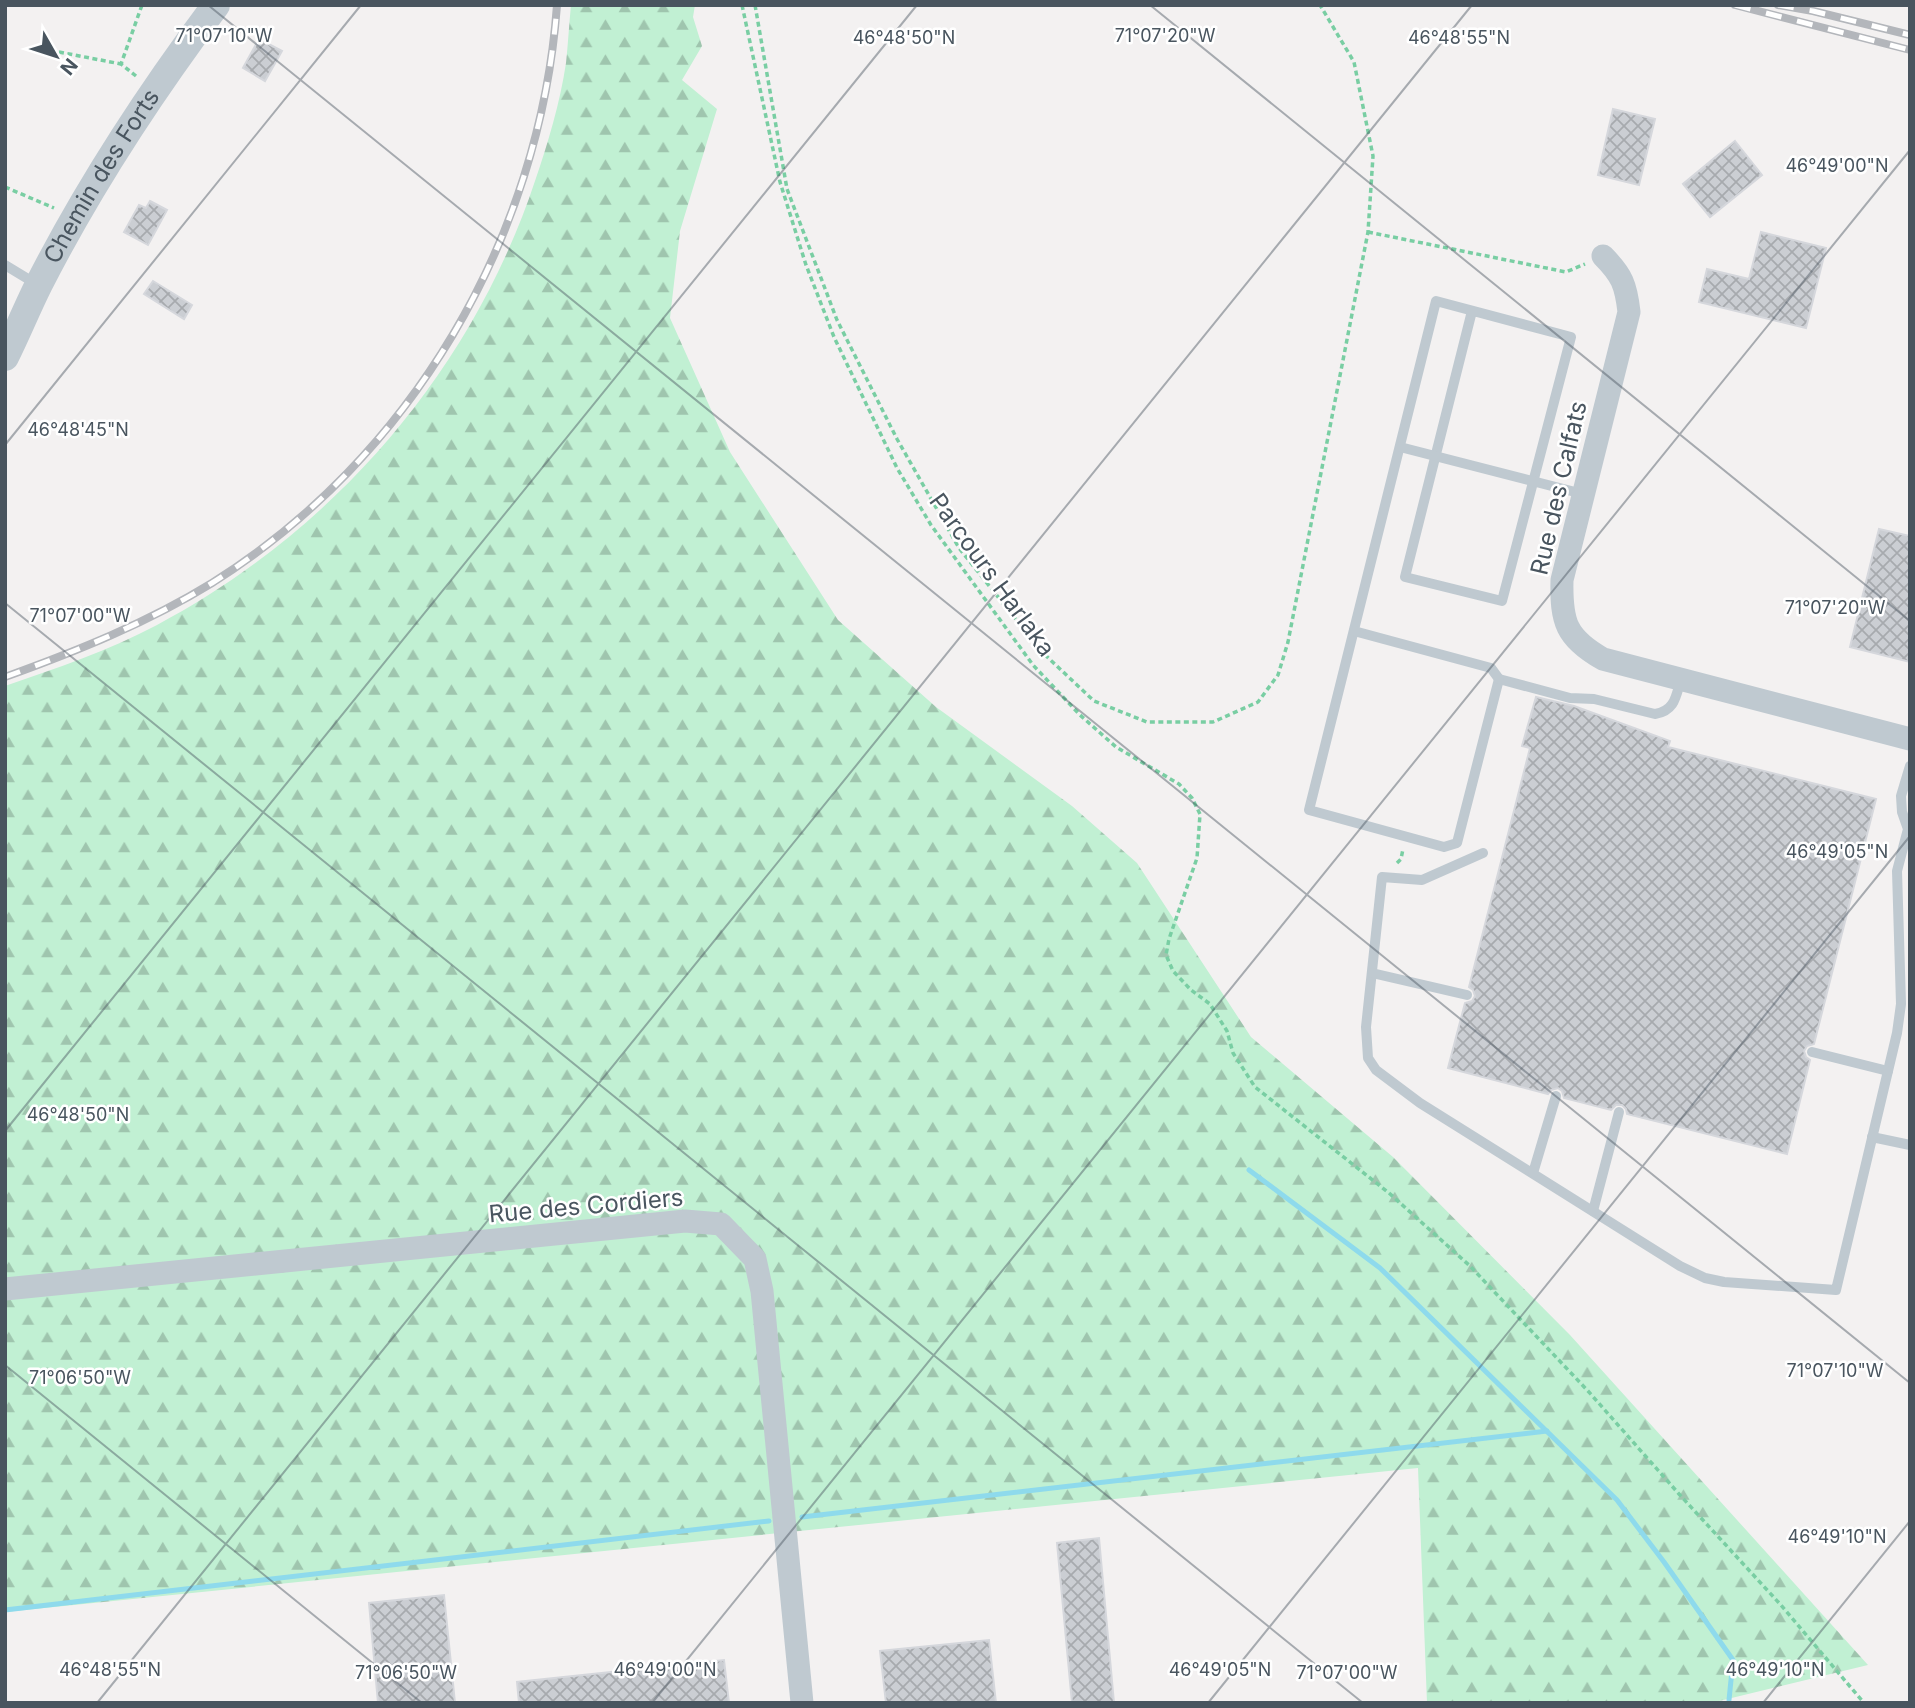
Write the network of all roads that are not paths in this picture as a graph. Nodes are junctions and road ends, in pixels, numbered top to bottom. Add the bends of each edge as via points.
1 (216, 5) edge
2 (1603, 256) road end
3 (5, 265) edge
4 (38, 285) junction
5 (1472, 311) junction
6 (5, 357) edge
7 (1400, 447) junction
8 (1436, 456) junction
9 (1533, 481) junction
10 (1583, 494) junction
11 (1354, 631) junction
12 (1499, 679) junction
13 (1681, 679) junction
14 (1910, 739) edge
15 (1910, 766) edge
16 (1483, 853) dead end
17 (1372, 973) junction
18 (1467, 995) dead end
19 (1812, 1052) dead end
20 (1888, 1071) junction
21 (1556, 1096) dead end
22 (1619, 1112) dead end
23 (1872, 1137) junction
24 (1910, 1145) edge
25 (1533, 1173) junction
26 (1593, 1211) junction
27 (5, 1289) edge
28 (802, 1703) edge

1 - 4 street, Chemin des Forts via 91,189
2 - 10 street, Rue des Calfats via 1619,272 1629,312
3 - 4 lane
4 - 6 street, Chemin des Forts
5 - 7 lane via 1436,302
5 - 8 lane
5 - 9 lane via 1571,337
7 - 8 lane
7 - 11 lane
8 - 9 lane
8 - 9 lane via 1405,577 1503,601
9 - 10 lane
10 - 13 street, Rue des Calfats via 1562,580 1561,603 1569,632 1582,647 1603,659
11 - 12 lane via 1491,668
11 - 12 lane via 1309,810 1444,847 1457,843
12 - 13 lane via 1655,714 1671,707
13 - 14 street, Rue des Calfats
15 - 20 lane via 1901,796 1908,829 1897,871 1901,1004
16 - 17 lane via 1422,880 1382,877
17 - 18 lane
17 - 25 lane via 1366,1045 1376,1070 1420,1104
19 - 20 lane
20 - 23 lane
21 - 25 lane
22 - 26 lane
23 - 24 lane
23 - 26 lane via 1836,1290 1705,1278
25 - 26 lane
27 - 28 street, Rue des Cordiers via 685,1221 721,1224 755,1259 762,1291

